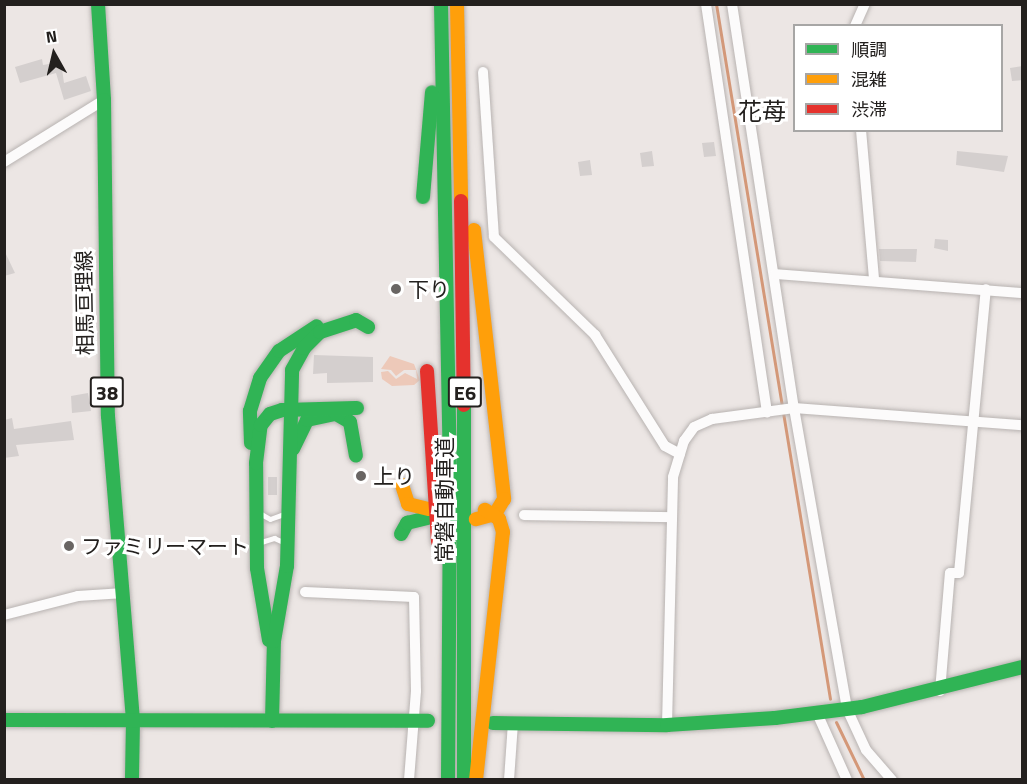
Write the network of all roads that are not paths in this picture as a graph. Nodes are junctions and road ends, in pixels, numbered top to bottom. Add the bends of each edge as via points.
1 (98, 4) edge
2 (433, 4) edge
3 (441, 4) edge
4 (457, 4) edge
5 (706, 4) edge
6 (732, 4) edge
7 (865, 4) edge
8 (856, 24) edge
9 (458, 39) junction
10 (483, 72) dead end
11 (104, 100) junction
12 (861, 132) edge
13 (4, 162) edge
14 (423, 197) dead end
15 (775, 274) junction
16 (874, 279) junction
17 (986, 289) junction
18 (1023, 293) edge
19 (365, 311) dead end
20 (368, 327) dead end
21 (428, 371) dead end
22 (357, 408) dead end
23 (794, 408) junction
24 (289, 409) junction
25 (767, 412) junction
26 (973, 423) junction
27 (1023, 425) edge
28 (680, 454) junction
29 (356, 455) dead end
30 (256, 463) junction
31 (289, 466) junction
32 (402, 485) dead end
33 (257, 507) junction
34 (288, 508) junction
35 (476, 514) dead end
36 (495, 514) junction
37 (524, 515) dead end
38 (672, 517) junction
39 (401, 534) dead end
40 (257, 549) junction
41 (287, 550) junction
42 (304, 592) dead end
43 (124, 594) junction
44 (4, 615) edge
45 (1023, 667) edge
46 (940, 691) junction
47 (847, 709) junction
48 (449, 712) junction
49 (817, 713) junction
50 (4, 720) edge
51 (133, 720) junction
52 (272, 721) junction
53 (428, 721) dead end
54 (411, 722) junction
55 (493, 723) dead end
56 (513, 723) junction
57 (667, 725) junction
58 (132, 780) edge
59 (409, 780) edge
60 (448, 780) edge
61 (464, 780) edge
62 (476, 780) edge
63 (509, 780) edge
64 (847, 780) edge
65 (892, 780) edge

1 - 11 main road, 相馬亘理線 / 38
2 - 14 main road via 429,141
3 - 48 main road, 常磐自動車道 / E6 via 448,298
4 - 9 main road, 常磐自動車道 / E6
5 - 25 street
6 - 15 street
7 - 8 street
9 - 36 main road via 477,260 501,449 504,499
9 - 61 main road, 常磐自動車道 / E6 via 466,470
10 - 28 street via 494,237 595,334 664,446
11 - 13 street
11 - 43 main road, 相馬亘理線 / 38 via 108,424
12 - 16 street
15 - 16 street
15 - 23 street
16 - 17 street
17 - 18 street
17 - 26 street
19 - 30 main road via 307,330 269,364 250,411 250,443
20 - 24 main road via 361,321 340,323 311,339 292,370
21 - 48 main road
22 - 24 main road
23 - 25 street
23 - 26 street
23 - 47 street
24 - 30 main road via 274,412 263,422
24 - 31 main road
25 - 28 street via 712,419 694,427
26 - 27 street
26 - 46 street via 959,573 950,573
28 - 38 street via 674,477
29 - 31 main road via 348,419 336,414 315,415 300,428
30 - 33 main road
31 - 34 main road
32 - 39 main road via 408,504 428,514 407,523
33 - 34 lane via 270,519 284,516
33 - 40 main road
34 - 41 main road
35 - 36 main road
36 - 62 main road via 503,532 502,560
37 - 38 street
38 - 57 street
40 - 41 lane via 262,541 274,538 281,540
40 - 52 main road via 269,640
41 - 52 main road via 274,641
42 - 54 street via 414,597 416,691
43 - 44 street via 78,596
43 - 51 main road, 相馬亘理線 / 38
45 - 46 main road
46 - 47 main road
47 - 49 main road
47 - 65 street via 866,750
48 - 60 main road, 常磐自動車道 / E6
49 - 57 main road
49 - 64 street
50 - 51 main road
51 - 52 main road
51 - 58 main road, 相馬亘理線 / 38
52 - 54 main road
53 - 54 main road
54 - 59 street
55 - 56 main road
56 - 57 main road
56 - 63 street

